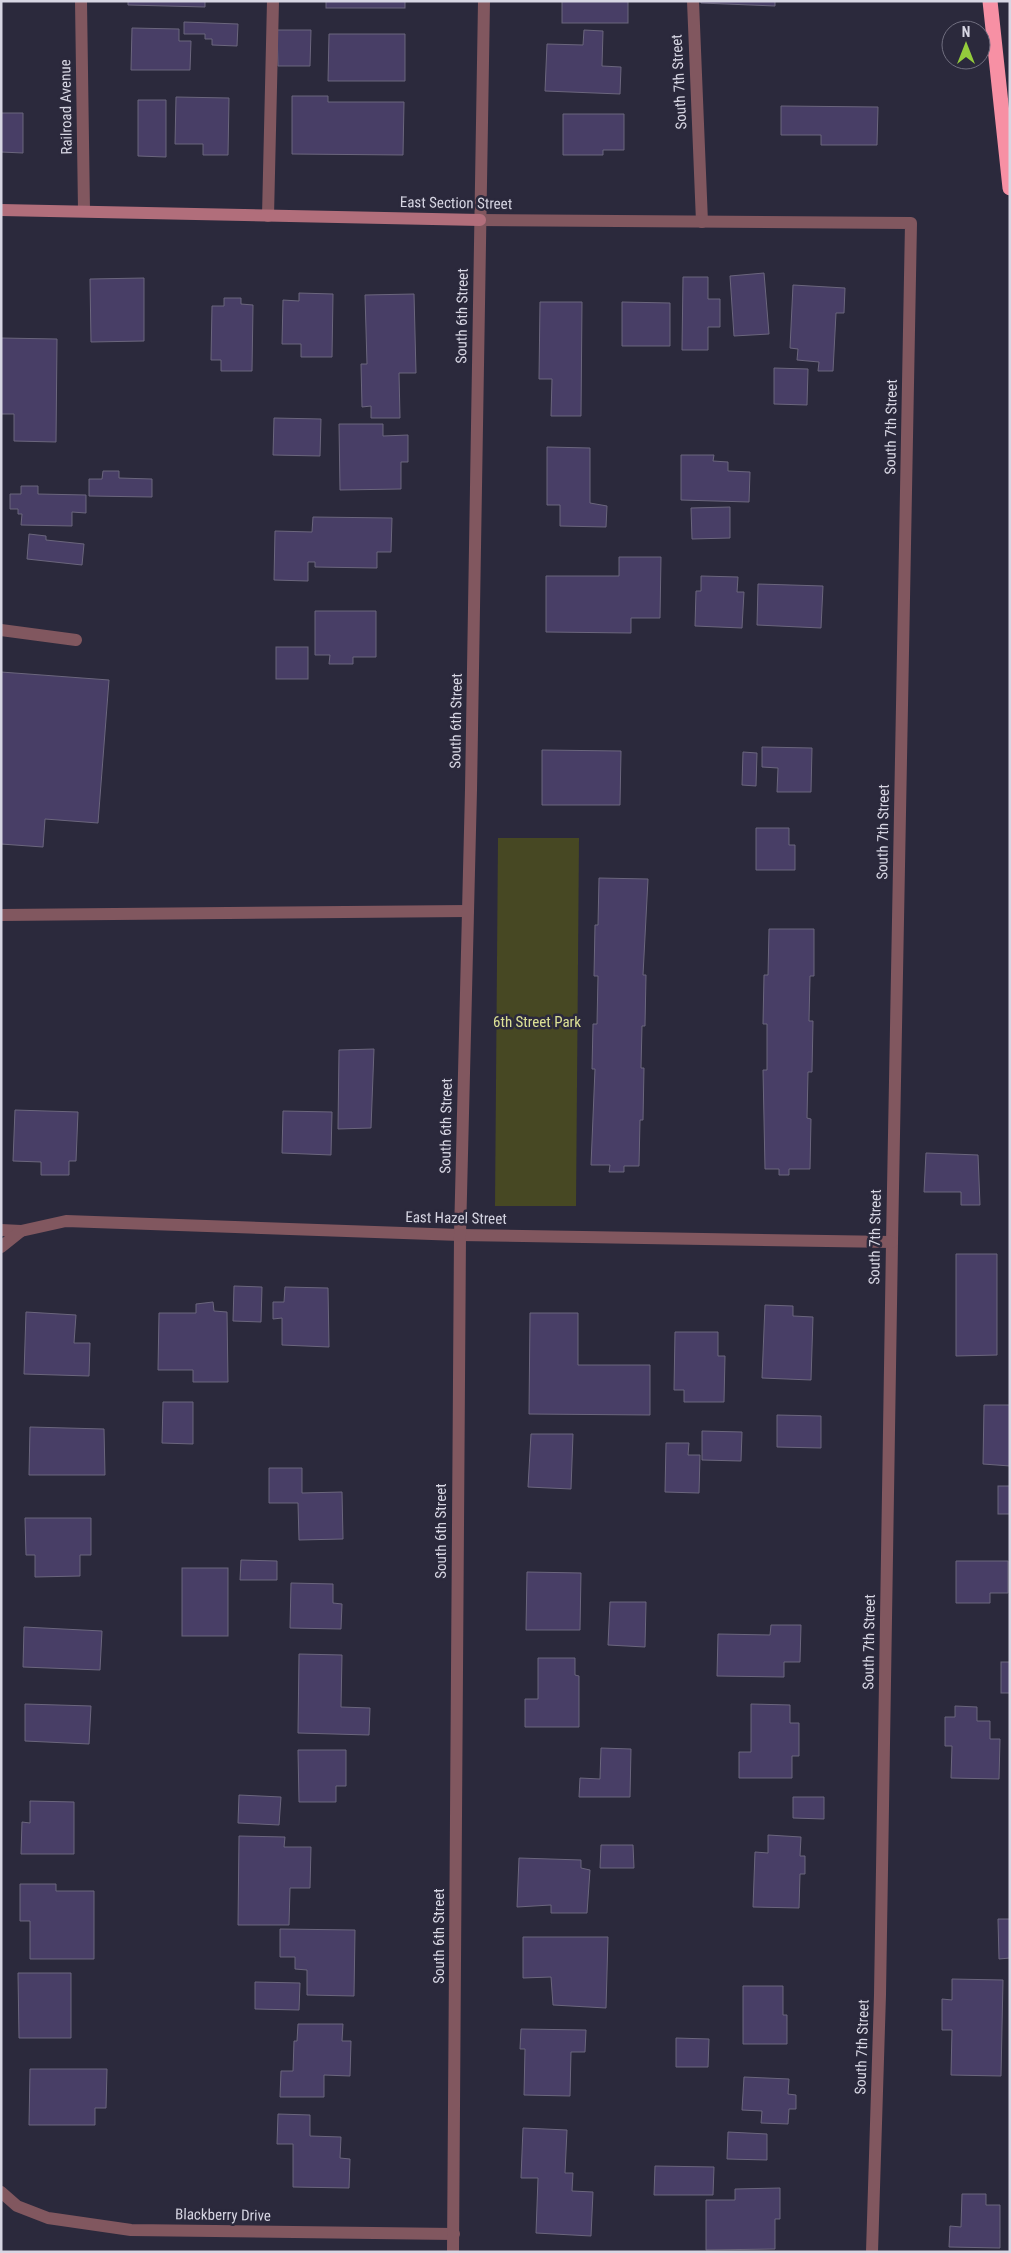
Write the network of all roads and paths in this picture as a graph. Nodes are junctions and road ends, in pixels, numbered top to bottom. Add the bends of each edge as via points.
1 (81, 1) edge
2 (273, 1) edge
3 (484, 1) edge
4 (693, 1) edge
5 (990, 1) edge
6 (1010, 188) edge
7 (1, 210) edge
8 (84, 211) junction
9 (268, 216) junction
10 (480, 220) junction
11 (702, 222) junction
12 (911, 223) joint
13 (1, 630) edge
14 (76, 640) dead end
15 (468, 911) junction
16 (1, 915) edge
17 (1, 1230) edge
18 (21, 1231) junction
19 (460, 1235) junction
20 (892, 1242) junction
21 (1, 1247) edge
22 (1, 2192) edge
23 (454, 2234) junction
24 (453, 2252) edge
25 (872, 2252) edge

1 - 8 street, Railroad Avenue
2 - 9 street
3 - 10 street, South 6th Street
4 - 11 street, South 7th Street
5 - 6 highway
7 - 8 street, East Section Street
8 - 9 street, East Section Street
9 - 10 street, East Section Street
10 - 11 street, East Section Street
10 - 15 street, South 6th Street
11 - 12 street, East Section Street
12 - 20 street, South 7th Street
13 - 14 street
15 - 16 street
15 - 19 street, South 6th Street
17 - 18 street
18 - 19 street, East Hazel Street via 66,1221
18 - 21 street
19 - 20 street, East Hazel Street
19 - 23 street, South 6th Street
20 - 25 street, South 7th Street via 880,1995
22 - 23 street, Blackberry Drive via 17,2206 48,2218 131,2230
23 - 24 street, South 6th Street

